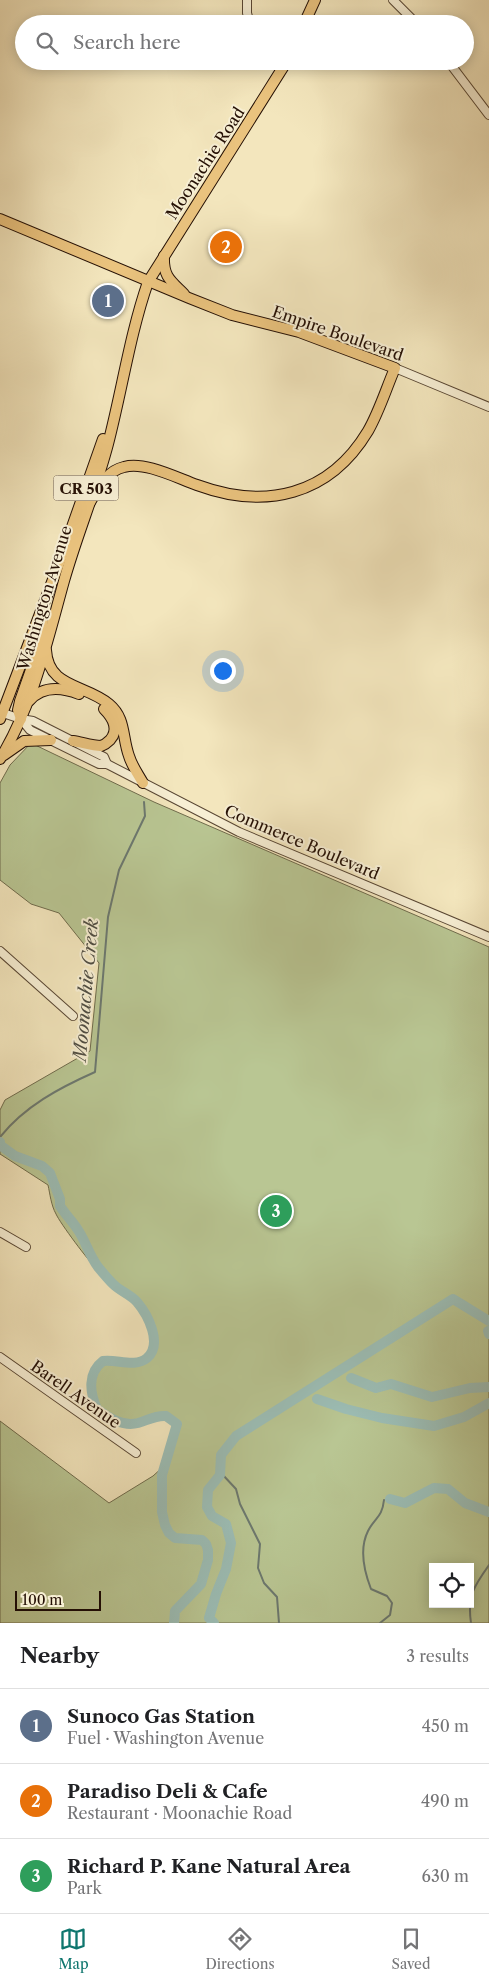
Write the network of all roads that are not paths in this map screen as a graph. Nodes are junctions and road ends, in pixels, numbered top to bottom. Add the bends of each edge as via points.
1 (247, 0) edge
2 (315, 0) edge
3 (393, 0) edge
4 (248, 15) edge
5 (308, 15) edge
6 (408, 15) edge
7 (281, 70) edge
8 (455, 70) edge
9 (489, 116) edge
10 (0, 219) edge
11 (164, 255) junction
12 (148, 282) junction
13 (189, 298) junction
14 (395, 368) junction
15 (122, 384) junction
16 (489, 407) edge
17 (89, 504) junction
18 (49, 592) junction
19 (46, 647) junction
20 (28, 702) junction
21 (1, 715) edge
22 (21, 720) junction
23 (51, 740) junction
24 (73, 741) junction
25 (1, 758) edge
26 (107, 764) junction
27 (144, 783) junction
28 (489, 937) edge
29 (0, 951) edge
30 (72, 1016) dead end
31 (0, 1232) edge
32 (26, 1247) dead end
33 (0, 1357) edge
34 (136, 1453) dead end

1 - 4 street
2 - 5 main road
3 - 6 street
7 - 11 main road, Moonachie Road / CR 503
8 - 9 street
10 - 12 main road, Empire Boulevard
11 - 12 main road, Moonachie Road / CR 503
11 - 13 main road via 166,276
12 - 13 main road, Empire Boulevard
12 - 15 main road, Washington Avenue / CR 503
13 - 14 main road, Empire Boulevard via 232,315 299,332
14 - 16 street, Empire Boulevard
14 - 17 main road via 361,441 338,466 305,487 269,497 235,496 144,466 130,465 109,474
15 - 17 main road, Washington Avenue / CR 503 via 108,445
15 - 18 main road, Washington Avenue / CR 503
17 - 19 main road, Washington Avenue / CR 503
18 - 21 main road, Washington Avenue / CR 503
18 - 22 main road via 34,660 18,710
19 - 20 main road, Washington Avenue / CR 503
19 - 27 main road via 47,663 53,674 102,699 114,710 123,724 131,763
20 - 22 main road, Washington Avenue / CR 503
20 - 24 main road via 35,694 63,688 101,705 112,717 115,728 109,742 101,746
21 - 22 street
22 - 23 street, Commerce Boulevard via 30,730
22 - 24 street, Commerce Boulevard via 33,721
22 - 25 main road, Washington Avenue / CR 503
23 - 25 main road via 24,741
23 - 26 street, Commerce Boulevard via 99,764
24 - 26 street, Commerce Boulevard via 104,757
26 - 27 street, Commerce Boulevard
27 - 28 street, Commerce Boulevard via 238,832
29 - 30 street
31 - 32 street
33 - 34 street, Barell Avenue

